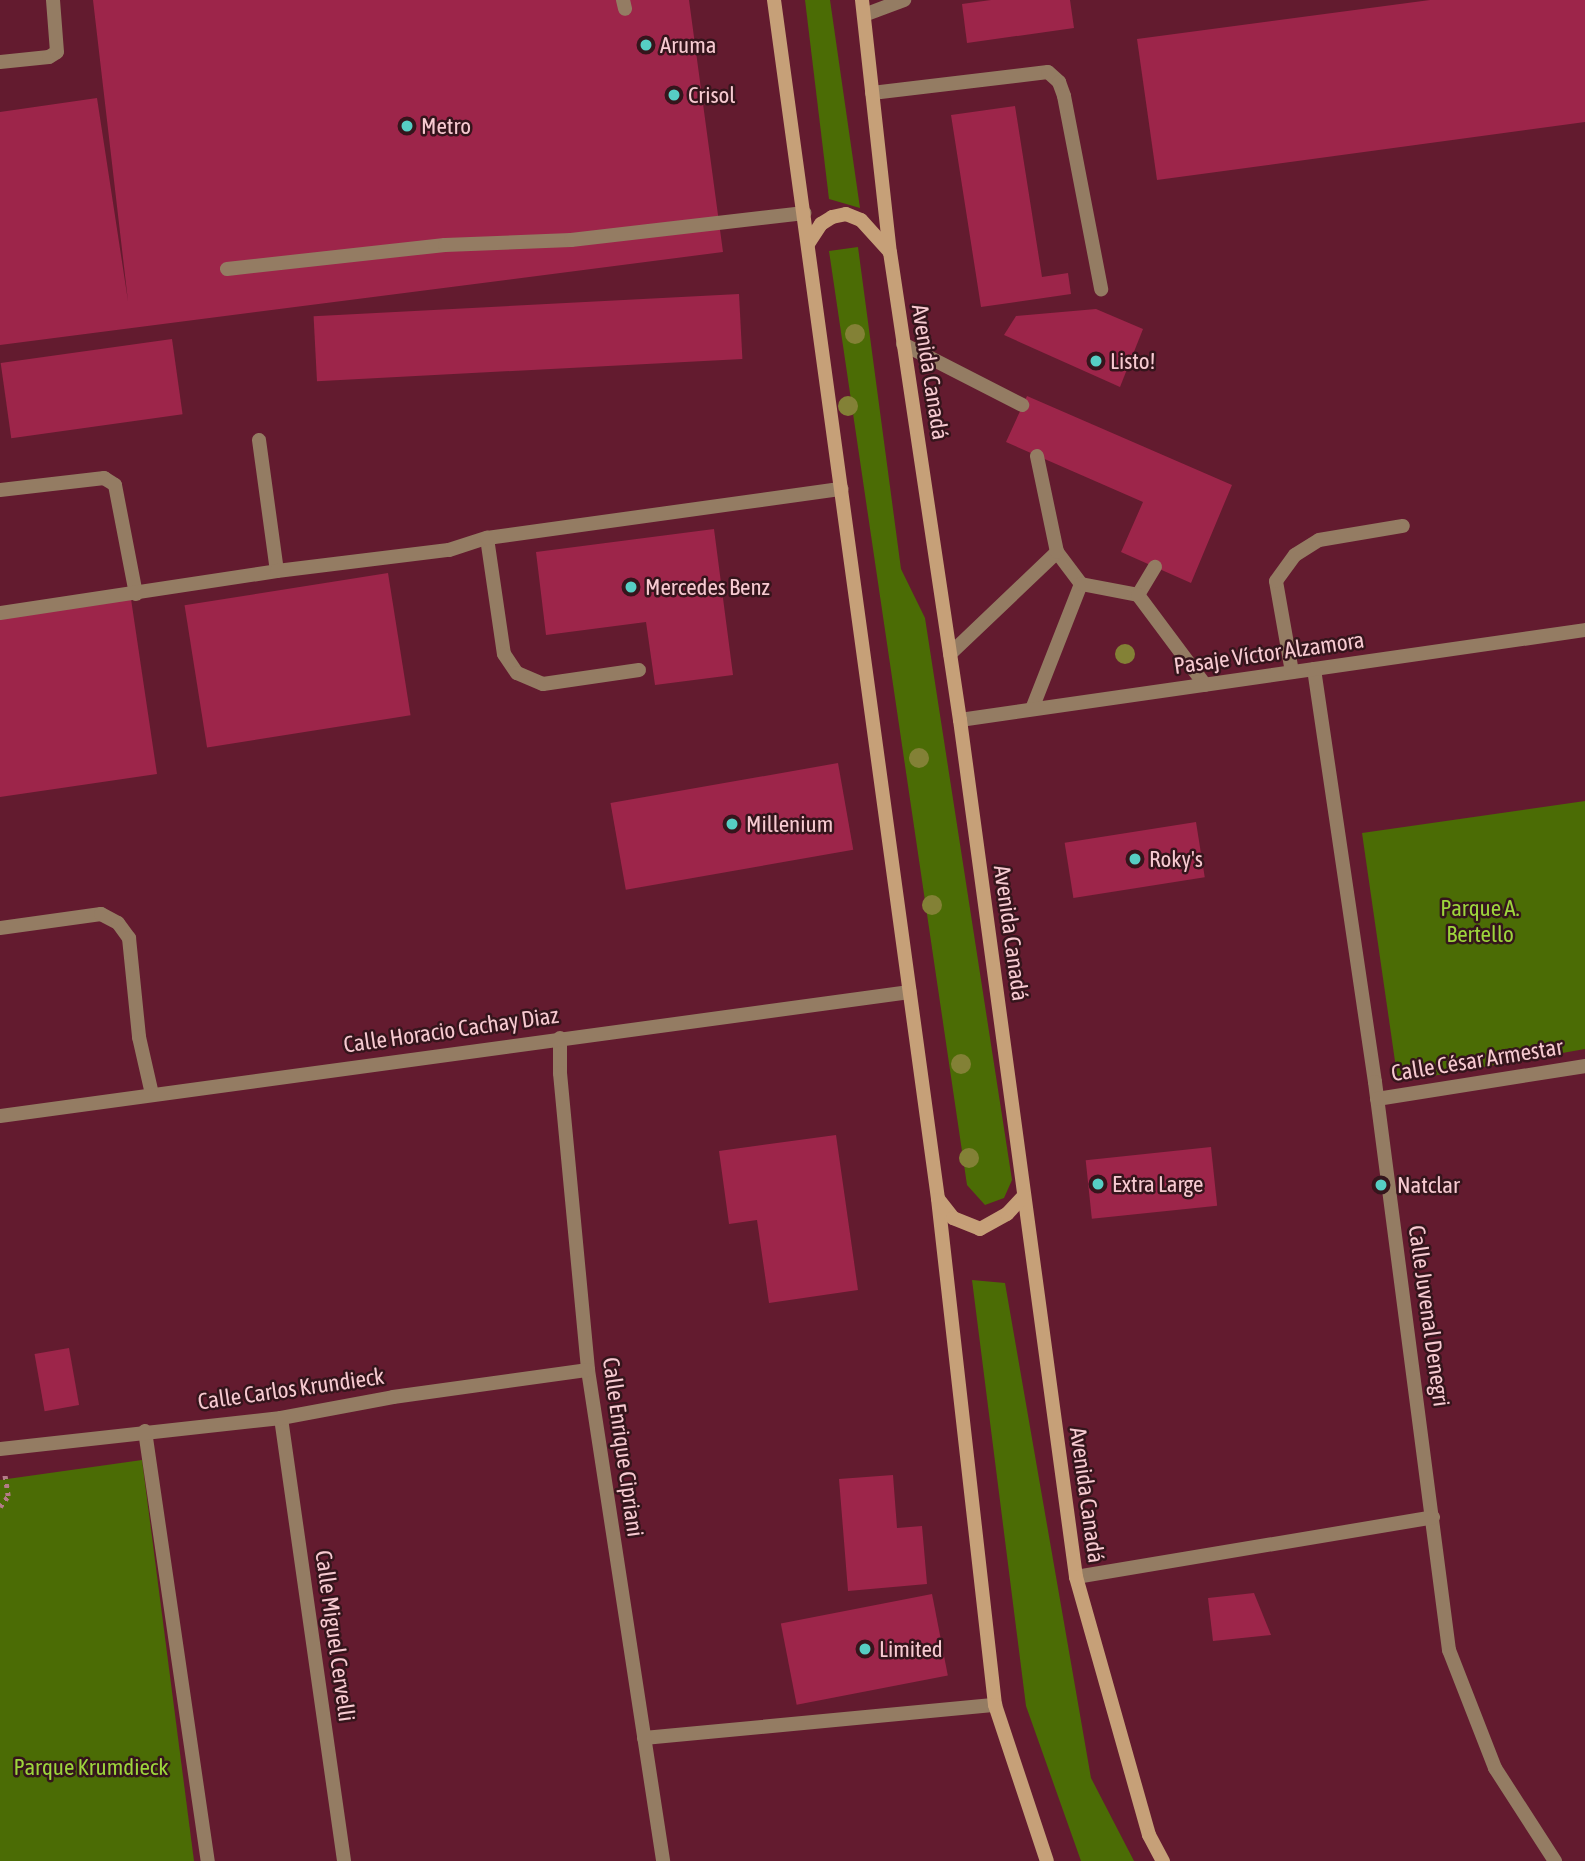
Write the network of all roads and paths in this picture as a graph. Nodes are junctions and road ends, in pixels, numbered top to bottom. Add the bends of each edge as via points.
1 (53, 0) edge
2 (774, 0) edge
3 (904, 0) edge
4 (863, 7) edge
5 (0, 62) edge
6 (872, 93) junction
7 (804, 213) junction
8 (808, 244) junction
9 (890, 252) junction
10 (227, 269) dead end
11 (1101, 289) dead end
12 (903, 344) junction
13 (1022, 405) dead end
14 (259, 440) dead end
15 (1037, 456) dead end
16 (842, 489) junction
17 (0, 490) edge
18 (1403, 526) dead end
19 (486, 538) junction
20 (1057, 552) junction
21 (1155, 567) dead end
22 (277, 571) junction
23 (1081, 584) junction
24 (136, 594) junction
25 (1138, 595) junction
26 (0, 613) edge
27 (1585, 630) edge
28 (950, 654) junction
29 (1314, 669) junction
30 (639, 670) dead end
31 (1292, 672) junction
32 (1205, 685) junction
33 (1032, 709) junction
34 (960, 720) junction
35 (0, 928) edge
36 (909, 992) junction
37 (560, 1038) junction
38 (1585, 1066) edge
39 (152, 1094) junction
40 (1377, 1099) junction
41 (0, 1116) edge
42 (1024, 1196) junction
43 (938, 1199) junction
44 (588, 1370) junction
45 (281, 1418) junction
46 (145, 1431) junction
47 (0, 1448) edge
48 (0, 1507) edge
49 (1433, 1517) junction
50 (1076, 1577) junction
51 (995, 1705) junction
52 (644, 1738) junction
53 (208, 1861) edge
54 (345, 1861) edge
55 (663, 1861) edge
56 (1047, 1861) edge
57 (1163, 1861) edge
58 (1555, 1861) edge

1 - 5 street via 57,52 49,57
2 - 7 main road
3 - 4 street
4 - 6 main road, Avenida Canadá
6 - 9 main road, Avenida Canadá
6 - 11 street via 1048,72 1059,82 1064,96
7 - 8 main road
7 - 10 street via 571,240 446,245
8 - 9 main road via 821,223 846,214 861,220
8 - 16 main road
9 - 12 main road, Avenida Canadá
12 - 13 street
12 - 28 main road, Avenida Canadá
14 - 22 street
15 - 20 street
16 - 19 street
16 - 36 main road
17 - 24 street via 104,478 115,485
18 - 31 street via 1319,540 1295,555 1276,581
19 - 22 street via 449,550
19 - 30 street via 504,654 517,673 543,684
20 - 23 street
20 - 28 street
21 - 25 street
22 - 24 street
23 - 25 street
23 - 33 street
24 - 26 street
25 - 32 street
27 - 29 street, Pasaje Víctor Alzamora
28 - 34 main road, Avenida Canadá
29 - 31 street, Pasaje Víctor Alzamora
29 - 40 street, Calle Juvenal Denegri
31 - 32 street, Pasaje Víctor Alzamora
32 - 33 street, Pasaje Víctor Alzamora
33 - 34 street, Pasaje Víctor Alzamora
34 - 42 main road, Avenida Canadá
35 - 39 street via 101,914 118,923 129,938 139,1037
36 - 37 street, Calle Horacio Cachay Diaz
36 - 43 main road
37 - 39 street, Calle Horacio Cachay Diaz
37 - 44 street, Calle Enrique Cipriani
38 - 40 street, Calle César Armestar
39 - 41 street, Calle Horacio Cachay Diaz
40 - 49 street, Calle Juvenal Denegri
42 - 43 main road via 1007,1214 980,1229 953,1218
42 - 50 main road, Avenida Canadá
43 - 51 main road
44 - 45 street, Calle Carlos Krundieck
44 - 52 street, Calle Enrique Cipriani
45 - 46 street, Calle Carlos Krundieck
45 - 54 street, Calle Miguel Cervelli
46 - 47 street, Calle Carlos Krundieck
46 - 53 street
47 - 48 path via 8,1496
49 - 50 street
49 - 58 street, Calle Juvenal Denegri via 1449,1650 1495,1768
50 - 57 main road, Avenida Canadá via 1149,1835
51 - 52 street
51 - 56 main road
52 - 55 street, Calle Enrique Cipriani

